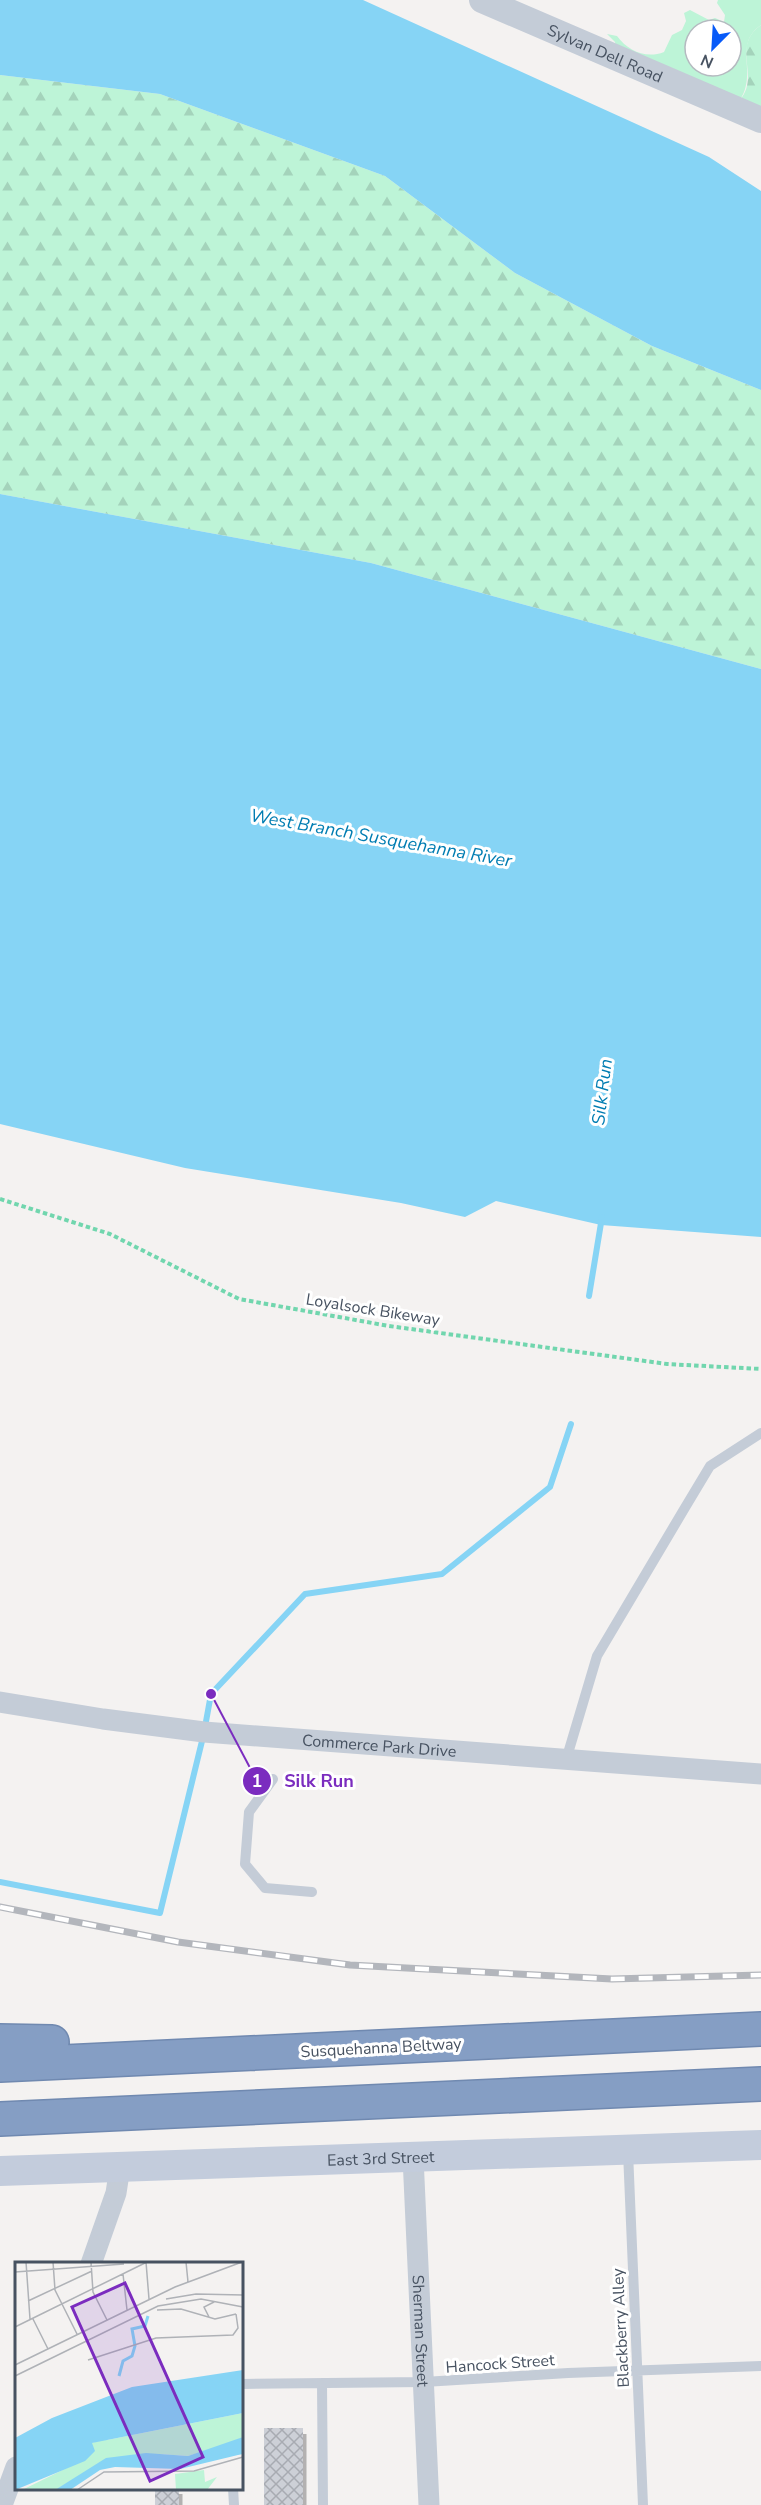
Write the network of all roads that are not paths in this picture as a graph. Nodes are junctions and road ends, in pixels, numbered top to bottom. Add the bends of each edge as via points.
1 (482, 0) edge
2 (761, 120) edge
3 (761, 1433) edge
4 (0, 1702) edge
5 (566, 1760) junction
6 (761, 1774) edge
7 (273, 1779) dead end
8 (312, 1892) dead end
9 (761, 2029) edge
10 (0, 2041) edge
11 (411, 2045) junction
12 (0, 2065) edge
13 (761, 2085) edge
14 (0, 2119) edge
15 (761, 2145) edge
16 (628, 2150) junction
17 (413, 2157) junction
18 (120, 2167) junction
19 (0, 2171) edge
20 (92, 2262) edge
21 (761, 2366) edge
22 (637, 2371) junction
23 (424, 2382) junction
24 (322, 2383) junction
25 (243, 2384) edge
26 (15, 2470) edge
27 (233, 2490) edge
28 (2, 2505) edge
29 (234, 2505) edge
30 (323, 2505) edge
31 (429, 2505) edge
32 (643, 2505) edge

1 - 2 street, Sylvan Dell Road
3 - 5 lane via 710,1466 597,1656
4 - 5 street, Commerce Park Drive via 220,1733
5 - 6 street, Commerce Park Drive
7 - 8 lane via 249,1812 245,1864 265,1888
9 - 11 highway, Susquehanna Beltway
10 - 11 highway
11 - 12 highway, Susquehanna Beltway
13 - 14 highway
15 - 16 main road, East 3rd Street
16 - 17 main road, East 3rd Street
16 - 22 lane, Blackberry Alley
17 - 18 main road, East 3rd Street
17 - 23 street, Sherman Street
18 - 19 main road, East 3rd Street
18 - 20 street via 116,2193
21 - 22 lane, Hancock Street
22 - 23 lane, Hancock Street
22 - 32 lane, Blackberry Alley
23 - 24 lane, Hancock Street
23 - 31 street, Sherman Street
24 - 25 lane, Hancock Street
24 - 30 lane
26 - 28 street
27 - 29 lane

